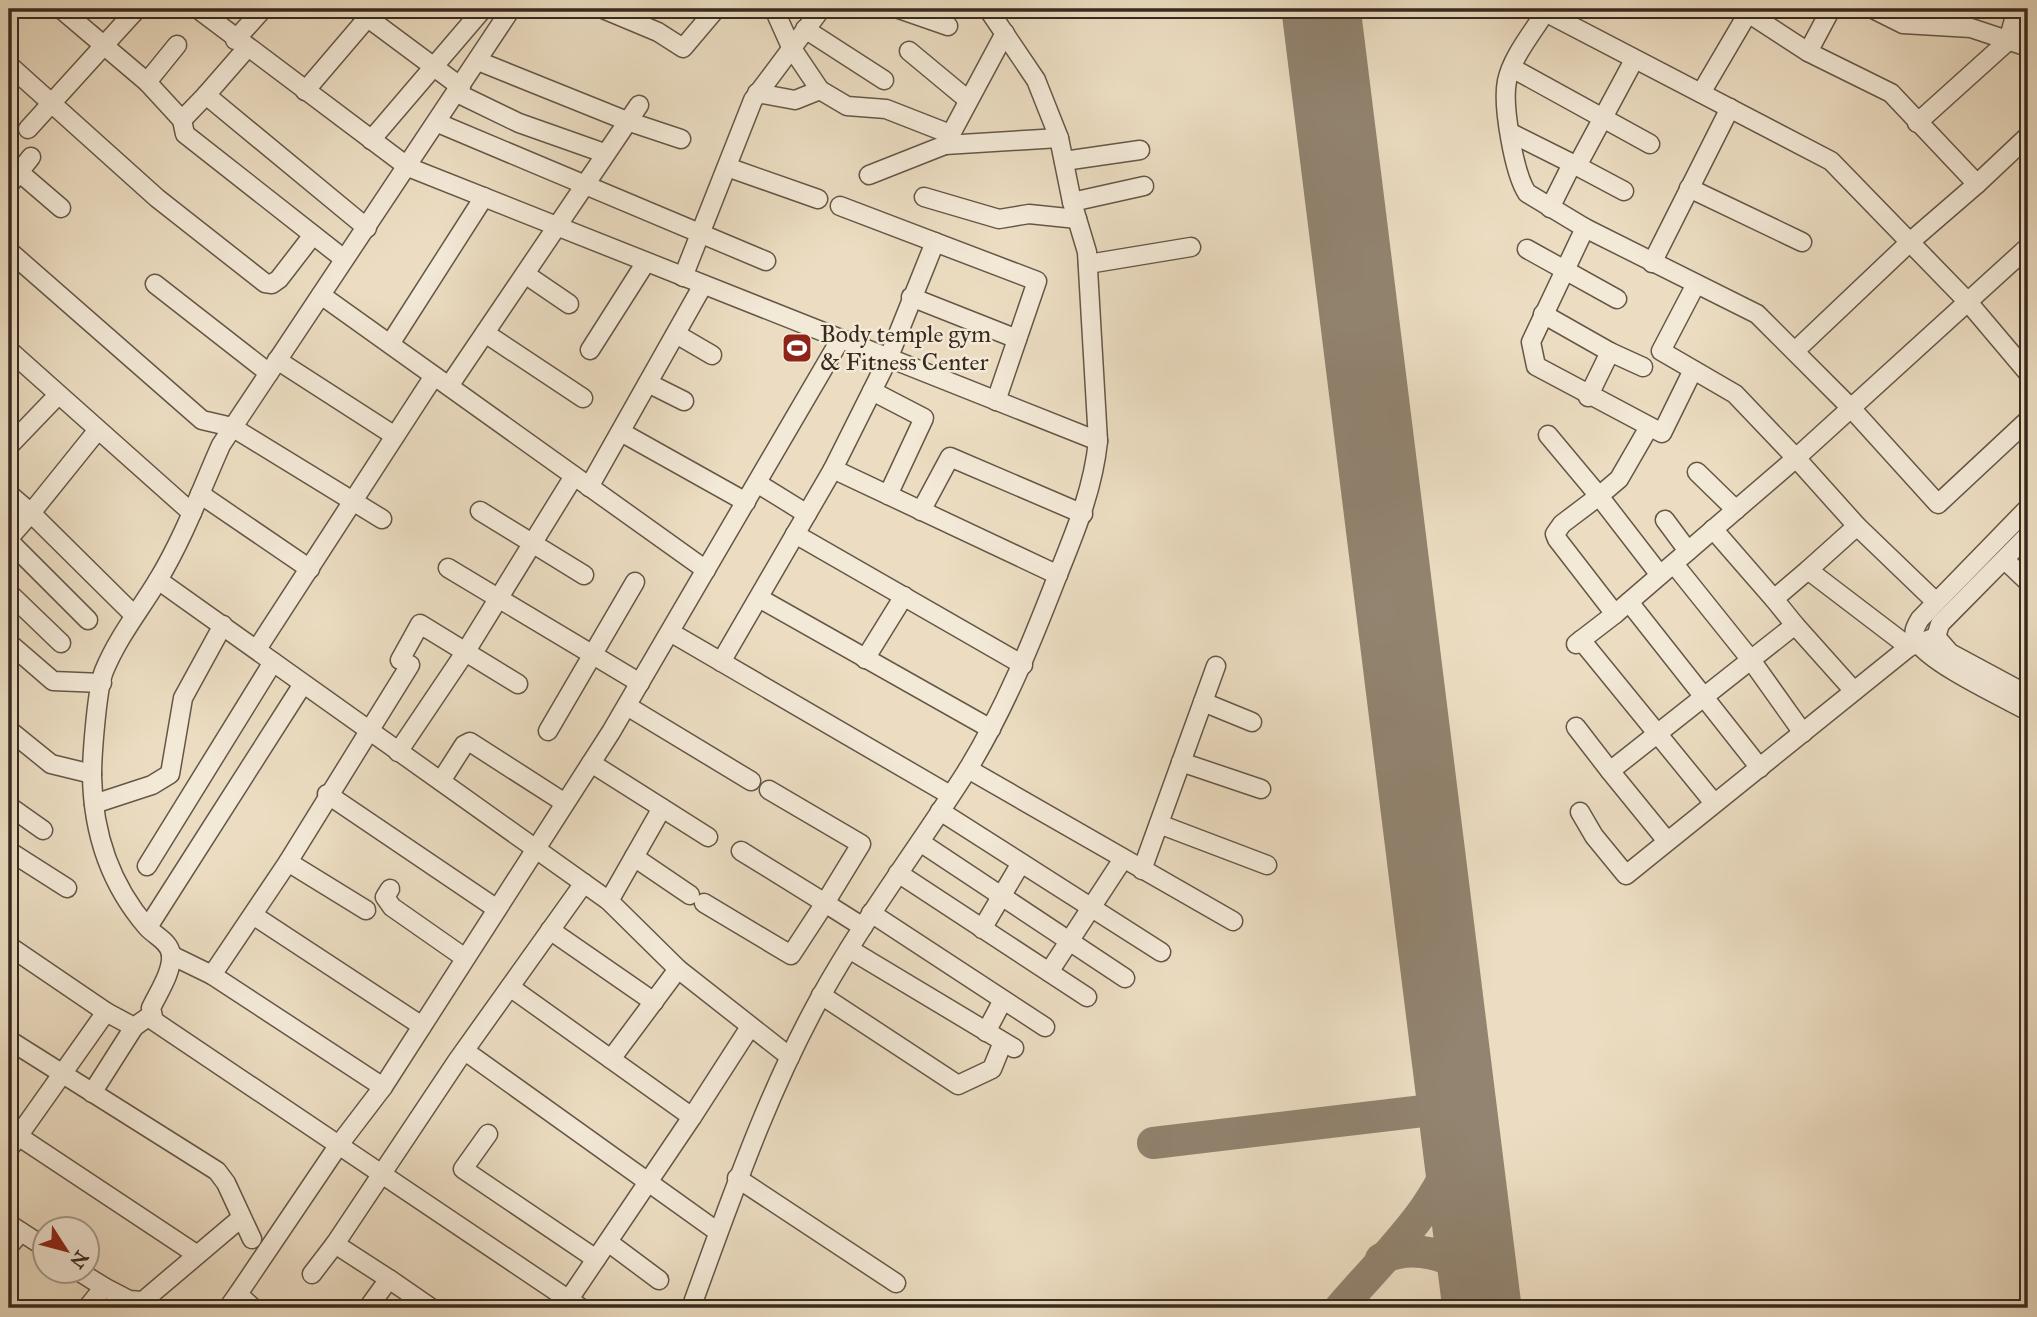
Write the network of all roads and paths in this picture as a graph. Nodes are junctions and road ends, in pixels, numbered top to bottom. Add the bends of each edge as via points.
1 (61, 9) edge
2 (137, 9) edge
3 (198, 9) edge
4 (263, 9) edge
5 (483, 9) edge
6 (511, 9) edge
7 (603, 9) edge
8 (716, 9) edge
9 (774, 9) edge
10 (821, 9) edge
11 (899, 9) edge
12 (988, 9) edge
13 (1831, 9) edge
14 (1873, 9) edge
15 (2017, 9) edge
16 (1546, 10) edge
17 (1749, 11) edge
18 (366, 12) edge
19 (948, 26) dead end
20 (805, 29) junction
21 (1005, 33) junction
22 (2008, 41) junction
23 (104, 44) junction
24 (241, 44) junction
25 (177, 45) dead end
26 (791, 47) junction
27 (2028, 47) edge
28 (909, 51) dead end
29 (1808, 51) junction
30 (1634, 60) junction
31 (478, 61) junction
32 (9, 65) edge
33 (432, 68) junction
34 (1511, 68) junction
35 (884, 80) dead end
36 (147, 82) junction
37 (459, 90) junction
38 (820, 90) junction
39 (305, 91) junction
40 (757, 93) junction
41 (1701, 93) junction
42 (206, 95) junction
43 (968, 100) junction
44 (52, 101) junction
45 (639, 105) dead end
46 (1730, 108) junction
47 (1601, 118) junction
48 (182, 120) junction
49 (627, 121) junction
50 (438, 123) junction
51 (1917, 123) junction
52 (28, 129) dead end
53 (1511, 133) junction
54 (2028, 136) edge
55 (1059, 138) junction
56 (681, 139) dead end
57 (371, 140) junction
58 (947, 140) junction
59 (1650, 144) dead end
60 (1140, 150) dead end
61 (604, 153) junction
62 (31, 157) dead end
63 (1064, 161) junction
64 (1575, 165) junction
65 (408, 167) junction
66 (727, 167) junction
67 (869, 175) dead end
68 (14, 178) edge
69 (585, 184) junction
70 (1977, 184) junction
71 (1144, 186) dead end
72 (1689, 188) junction
73 (1624, 191) dead end
74 (484, 197) junction
75 (924, 197) dead end
76 (818, 199) dead end
77 (841, 206) dead end
78 (61, 208) dead end
79 (1550, 208) junction
80 (1075, 210) junction
81 (558, 227) junction
82 (367, 228) junction
83 (1586, 228) junction
84 (701, 232) junction
85 (313, 235) junction
86 (1911, 241) junction
87 (935, 242) junction
88 (1802, 242) dead end
89 (1191, 247) dead end
90 (2028, 248) edge
91 (1527, 250) dead end
92 (9, 251) edge
93 (344, 259) junction
94 (766, 261) dead end
95 (646, 262) junction
96 (1652, 262) junction
97 (1088, 264) junction
98 (1566, 272) junction
99 (525, 274) junction
100 (683, 277) junction
101 (155, 284) dead end
102 (1696, 284) junction
103 (703, 285) junction
104 (321, 295) junction
105 (911, 297) junction
106 (1617, 299) dead end
107 (1968, 302) junction
108 (569, 304) dead end
109 (1543, 314) junction
110 (485, 333) junction
111 (676, 334) junction
112 (1017, 339) junction
113 (840, 340) junction
114 (390, 344) junction
115 (9, 350) edge
116 (590, 351) dead end
117 (1795, 351) junction
118 (1611, 352) junction
119 (712, 355) dead end
120 (888, 359) junction
121 (273, 366) junction
122 (1643, 367) dead end
123 (1693, 370) junction
124 (2028, 373) edge
125 (441, 381) junction
126 (648, 383) junction
127 (872, 391) junction
128 (58, 395) junction
129 (1588, 397) junction
130 (583, 398) dead end
131 (684, 401) dead end
132 (996, 401) junction
133 (1851, 408) junction
134 (2028, 420) edge
135 (232, 427) junction
136 (1649, 427) junction
137 (97, 431) junction
138 (621, 432) junction
139 (1548, 435) dead end
140 (395, 436) junction
141 (1098, 441) junction
142 (9, 446) edge
143 (1796, 458) junction
144 (833, 468) junction
145 (1697, 472) dead end
146 (574, 476) junction
147 (757, 483) junction
148 (589, 487) junction
149 (9, 494) edge
150 (200, 494) junction
151 (888, 495) junction
152 (1599, 496) junction
153 (354, 501) junction
154 (746, 502) junction
155 (2028, 508) edge
156 (1736, 510) junction
157 (921, 511) junction
158 (480, 512) dead end
159 (31, 513) junction
160 (192, 513) junction
161 (807, 514) junction
162 (1083, 514) junction
163 (382, 519) dead end
164 (1665, 520) dead end
165 (1857, 526) junction
166 (1713, 529) junction
167 (796, 534) junction
168 (2028, 535) edge
169 (9, 540) edge
170 (533, 542) junction
171 (1688, 551) junction
172 (2005, 560) junction
173 (448, 568) dead end
174 (310, 569) junction
175 (1667, 569) junction
176 (706, 570) junction
177 (1808, 570) junction
178 (584, 575) dead end
179 (1058, 575) junction
180 (158, 580) junction
181 (635, 582) dead end
182 (2028, 582) edge
183 (9, 593) edge
184 (904, 596) junction
185 (499, 597) junction
186 (759, 598) junction
187 (1774, 599) junction
188 (1629, 602) junction
189 (1936, 602) junction
190 (133, 614) junction
191 (1615, 614) junction
192 (89, 620) dead end
193 (223, 625) junction
194 (1795, 625) junction
195 (670, 632) junction
196 (1936, 638) junction
197 (9, 643) edge
198 (61, 643) dead end
199 (1913, 644) junction
200 (257, 649) junction
201 (466, 651) junction
202 (593, 654) junction
203 (865, 659) junction
204 (1751, 660) junction
205 (273, 662) junction
206 (721, 662) junction
207 (1023, 665) junction
208 (1216, 666) dead end
209 (102, 683) junction
210 (640, 683) junction
211 (303, 684) junction
212 (518, 684) dead end
213 (1854, 691) junction
214 (2028, 695) edge
215 (1705, 696) junction
216 (1203, 702) junction
217 (627, 706) junction
218 (2028, 711) edge
219 (1252, 722) dead end
220 (1576, 727) dead end
221 (991, 729) junction
222 (9, 730) edge
223 (367, 730) junction
224 (548, 731) dead end
225 (1803, 733) junction
226 (1657, 734) junction
227 (398, 752) junction
228 (1181, 762) junction
229 (591, 763) junction
230 (1760, 768) junction
231 (968, 769) junction
232 (1610, 771) junction
233 (92, 774) junction
234 (441, 781) junction
235 (751, 781) dead end
236 (1261, 789) dead end
237 (769, 790) dead end
238 (327, 794) junction
239 (950, 795) junction
240 (565, 803) junction
241 (1714, 803) junction
242 (94, 804) junction
243 (9, 806) edge
244 (662, 808) junction
245 (940, 811) junction
246 (1580, 812) dead end
247 (1158, 824) junction
248 (44, 830) dead end
249 (708, 837) dead end
250 (1667, 841) junction
251 (920, 842) junction
252 (536, 849) junction
253 (9, 851) edge
254 (741, 851) dead end
255 (634, 858) junction
256 (1123, 859) junction
257 (288, 862) junction
258 (1021, 863) junction
259 (1267, 865) dead end
260 (147, 866) dead end
261 (1142, 870) junction
262 (898, 873) junction
263 (584, 883) junction
264 (67, 888) dead end
265 (390, 889) dead end
266 (1001, 897) junction
267 (609, 901) junction
268 (825, 903) junction
269 (497, 909) junction
270 (1093, 909) junction
271 (366, 910) dead end
272 (253, 915) junction
273 (867, 920) junction
274 (1233, 921) dead end
275 (148, 927) junction
276 (982, 929) junction
277 (551, 930) junction
278 (1069, 942) junction
279 (9, 946) edge
280 (849, 949) junction
281 (1161, 952) dead end
282 (171, 956) junction
283 (466, 958) junction
284 (678, 970) junction
285 (1049, 972) junction
286 (212, 975) junction
287 (1125, 978) dead end
288 (510, 987) junction
289 (821, 995) junction
290 (1087, 997) dead end
291 (1003, 999) junction
292 (654, 1002) junction
293 (106, 1012) junction
294 (151, 1015) junction
295 (422, 1026) junction
296 (134, 1027) junction
297 (750, 1027) junction
298 (1045, 1027) dead end
299 (986, 1031) junction
300 (9, 1040) edge
301 (464, 1051) junction
302 (790, 1057) junction
303 (611, 1059) junction
304 (61, 1074) junction
305 (383, 1087) junction
306 (92, 1093) junction
307 (692, 1116) junction
308 (488, 1134) dead end
309 (12, 1138) edge
310 (338, 1146) junction
311 (382, 1176) junction
312 (737, 1178) junction
313 (649, 1181) junction
314 (241, 1218) junction
315 (15, 1228) edge
316 (718, 1232) junction
317 (32, 1239) edge
318 (252, 1239) dead end
319 (608, 1242) junction
320 (335, 1244) junction
321 (9, 1246) edge
322 (196, 1254) junction
323 (596, 1259) junction
324 (312, 1274) dead end
325 (389, 1279) junction
326 (659, 1280) dead end
327 (896, 1283) dead end
328 (104, 1287) joint
329 (233, 1301) edge
330 (571, 1306) edge
331 (88, 1308) edge
332 (253, 1308) edge
333 (368, 1308) edge
334 (431, 1308) edge
335 (691, 1308) edge

1 - 23 street
2 - 23 street
3 - 24 street
4 - 24 street
5 - 33 street
6 - 31 street
7 - 8 street via 684,48
9 - 26 street
10 - 20 street
11 - 19 street
12 - 21 street
13 - 29 street
14 - 22 street via 1903,24 1971,28
15 - 22 street
16 - 30 street
16 - 34 street
17 - 29 street
17 - 41 street
18 - 33 street
18 - 39 street
20 - 26 street
20 - 35 street
21 - 43 street
21 - 55 street via 1036,80
22 - 27 street
22 - 51 street
23 - 36 street
23 - 44 street
24 - 39 street
24 - 42 street
25 - 36 street
26 - 38 street
26 - 40 street
28 - 43 street
29 - 51 street via 1882,86
30 - 41 street
30 - 47 street
31 - 37 street
31 - 49 street
32 - 44 street
33 - 37 street
33 - 57 street
34 - 47 street
34 - 53 street via 1507,91
36 - 48 street
37 - 50 street
37 - 61 street via 519,123
38 - 40 street via 795,100
38 - 58 street via 847,106 886,108
39 - 57 street
40 - 66 street
41 - 46 street
42 - 48 street
42 - 82 street
43 - 58 street
44 - 52 street
44 - 85 street via 158,198 265,283 279,279
45 - 49 street
46 - 72 street
46 - 86 street via 1831,161
47 - 59 street
47 - 64 street
48 - 85 street via 185,134
49 - 56 street
49 - 61 street
50 - 65 street
50 - 69 street
51 - 70 street
53 - 64 street
53 - 79 street via 1522,184 1527,193
54 - 70 street
55 - 58 street
55 - 63 street
57 - 65 street
58 - 67 street
60 - 63 street
61 - 69 street
62 - 68 street
63 - 80 street
64 - 73 street
64 - 79 street
65 - 74 street
65 - 82 street
66 - 76 street
66 - 84 street
68 - 78 street
69 - 81 street
69 - 84 street
70 - 86 street
71 - 80 street
72 - 88 street
72 - 96 street
74 - 81 street
74 - 114 street
75 - 80 street via 999,219
77 - 87 street
79 - 83 street
80 - 97 street
81 - 95 street
81 - 99 street
82 - 93 street
83 - 96 street
83 - 98 street
84 - 94 street
84 - 100 street
85 - 93 street
86 - 107 street
86 - 117 street
87 - 105 street
87 - 112 street via 1037,281
89 - 97 street
90 - 107 street
91 - 98 street
92 - 135 street via 202,420
93 - 104 street
95 - 100 street
95 - 116 street
96 - 102 street
97 - 141 street
98 - 106 street
98 - 109 street
99 - 108 street
99 - 110 street
100 - 103 street
101 - 121 street
102 - 117 street via 1748,308
102 - 123 street via 1661,351
103 - 111 street
103 - 113 street
104 - 114 street
104 - 121 street
105 - 112 street
105 - 120 street
107 - 124 street
107 - 133 street
109 - 118 street
109 - 129 street via 1531,342 1536,366
110 - 125 street
110 - 130 street
111 - 119 street
111 - 126 street
112 - 132 street
113 - 120 street
113 - 147 street
114 - 125 street
115 - 128 street
117 - 133 street
118 - 122 street
118 - 129 street
120 - 127 street
120 - 132 street
121 - 135 street
121 - 140 street
123 - 136 street via 1662,433
123 - 143 street via 1735,394
125 - 140 street
125 - 146 street
126 - 131 street
126 - 138 street
127 - 144 street
127 - 151 street via 924,418
128 - 137 street
128 - 142 street
129 - 136 street
132 - 141 street
133 - 134 street via 1938,504
133 - 143 street
135 - 150 street
135 - 153 street
136 - 152 street via 1619,479
137 - 159 street
137 - 160 street
138 - 148 street
138 - 154 street
139 - 152 street
140 - 153 street
141 - 162 street
143 - 156 street
143 - 165 street
144 - 151 street
144 - 161 street
145 - 156 street
146 - 148 street
146 - 170 street
147 - 154 street
147 - 161 street
148 - 176 street
149 - 159 street
150 - 160 street
150 - 174 street
151 - 157 street
152 - 175 street
152 - 191 street via 1555,534
153 - 163 street
153 - 174 street
154 - 176 street
155 - 189 street
156 - 166 street
157 - 162 street via 950,457
157 - 179 street
158 - 170 street
159 - 169 street
159 - 190 street
160 - 180 street
161 - 167 street
162 - 179 street
164 - 171 street
165 - 177 street
165 - 189 street
166 - 171 street
166 - 187 street
167 - 184 street
167 - 186 street
168 - 172 street
169 - 192 street
170 - 178 street
170 - 185 street
171 - 175 street
172 - 182 street
172 - 196 street via 1940,624
173 - 185 street
174 - 200 street
175 - 188 street
175 - 204 street
176 - 195 street
177 - 187 street
177 - 199 street
179 - 207 street
180 - 190 street
180 - 193 street
181 - 202 street
183 - 198 street
184 - 203 street
184 - 207 street
185 - 201 street
185 - 202 street
186 - 203 street
186 - 206 street
187 - 194 street
188 - 191 street
188 - 215 street
189 - 199 street via 1914,630
190 - 209 street
191 - 226 street via 1579,642
193 - 200 street
193 - 242 street via 183,698 170,774 152,785
194 - 204 street
194 - 213 street
195 - 206 street
195 - 210 street
196 - 199 street
196 - 214 street via 1950,653
197 - 209 street via 53,681
199 - 213 street
199 - 218 street
200 - 205 street
201 - 212 street
201 - 223 street via 420,624 405,662
201 - 227 street
202 - 210 street
202 - 224 street
203 - 221 street
204 - 215 street
204 - 225 street
205 - 211 street
205 - 260 street
206 - 239 street
207 - 221 street
208 - 216 street
209 - 233 street
210 - 217 street
211 - 223 street
211 - 275 street
213 - 225 street
215 - 226 street
215 - 230 street
216 - 219 street
216 - 228 street
217 - 229 street
217 - 235 street
220 - 232 street
221 - 231 street
222 - 233 street via 51,764
223 - 227 street
223 - 238 street
225 - 230 street
226 - 232 street
226 - 241 street
227 - 234 street
228 - 236 street
228 - 247 street
229 - 240 street
229 - 244 street
230 - 241 street
231 - 239 street
231 - 256 street
232 - 250 street
233 - 242 street
234 - 240 street via 470,742
234 - 252 street
237 - 268 street via 860,844
238 - 257 street
238 - 269 street
239 - 245 street
240 - 252 street
241 - 250 street
242 - 275 street via 103,854 117,885
243 - 248 street
244 - 249 street
244 - 255 street
245 - 251 street
245 - 258 street
246 - 250 street via 1626,875
247 - 259 street
247 - 261 street
251 - 262 street
251 - 266 street
252 - 263 street
252 - 269 street
253 - 264 street
254 - 268 street
255 - 267 street
255 - 268 street via 791,955
256 - 261 street
256 - 270 street
257 - 271 street
257 - 272 street
258 - 266 street
258 - 270 street
261 - 274 street
262 - 273 street
262 - 276 street
263 - 267 street
263 - 277 street
265 - 283 street via 385,897 391,907
266 - 276 street
266 - 278 street
267 - 284 street
268 - 273 street
269 - 283 street
270 - 278 street
270 - 281 street
272 - 286 street
272 - 295 street
273 - 280 street
273 - 291 street
275 - 282 street via 167,945
276 - 285 street
277 - 288 street
277 - 292 street
278 - 285 street
278 - 287 street
279 - 293 street
280 - 289 street
280 - 299 street
282 - 286 street
282 - 294 street
283 - 295 street
284 - 292 street
284 - 297 street
285 - 290 street
286 - 305 street
288 - 301 street
288 - 303 street
289 - 299 street via 958,1085 992,1069 1008,1045
289 - 302 street
291 - 298 street
291 - 299 street
292 - 303 street
293 - 296 street
293 - 304 street
294 - 296 street
294 - 310 street
295 - 305 street
296 - 306 street
297 - 302 street
297 - 307 street
300 - 304 street
301 - 311 street
301 - 313 street
302 - 312 street
303 - 307 street
304 - 306 street
304 - 309 street
305 - 310 street
306 - 314 street via 217,1171
307 - 313 street
308 - 323 street via 463,1169
309 - 322 street
310 - 311 street
310 - 329 street
311 - 320 street
311 - 330 street
312 - 316 street
312 - 327 street
313 - 316 street
313 - 319 street
314 - 318 street
314 - 322 street
315 - 317 street
315 - 321 street
316 - 335 street
319 - 323 street
319 - 326 street
320 - 324 street
320 - 325 street
322 - 328 street via 143,1301 129,1300
323 - 330 street
325 - 333 street
325 - 334 street
328 - 331 street
329 - 332 street

